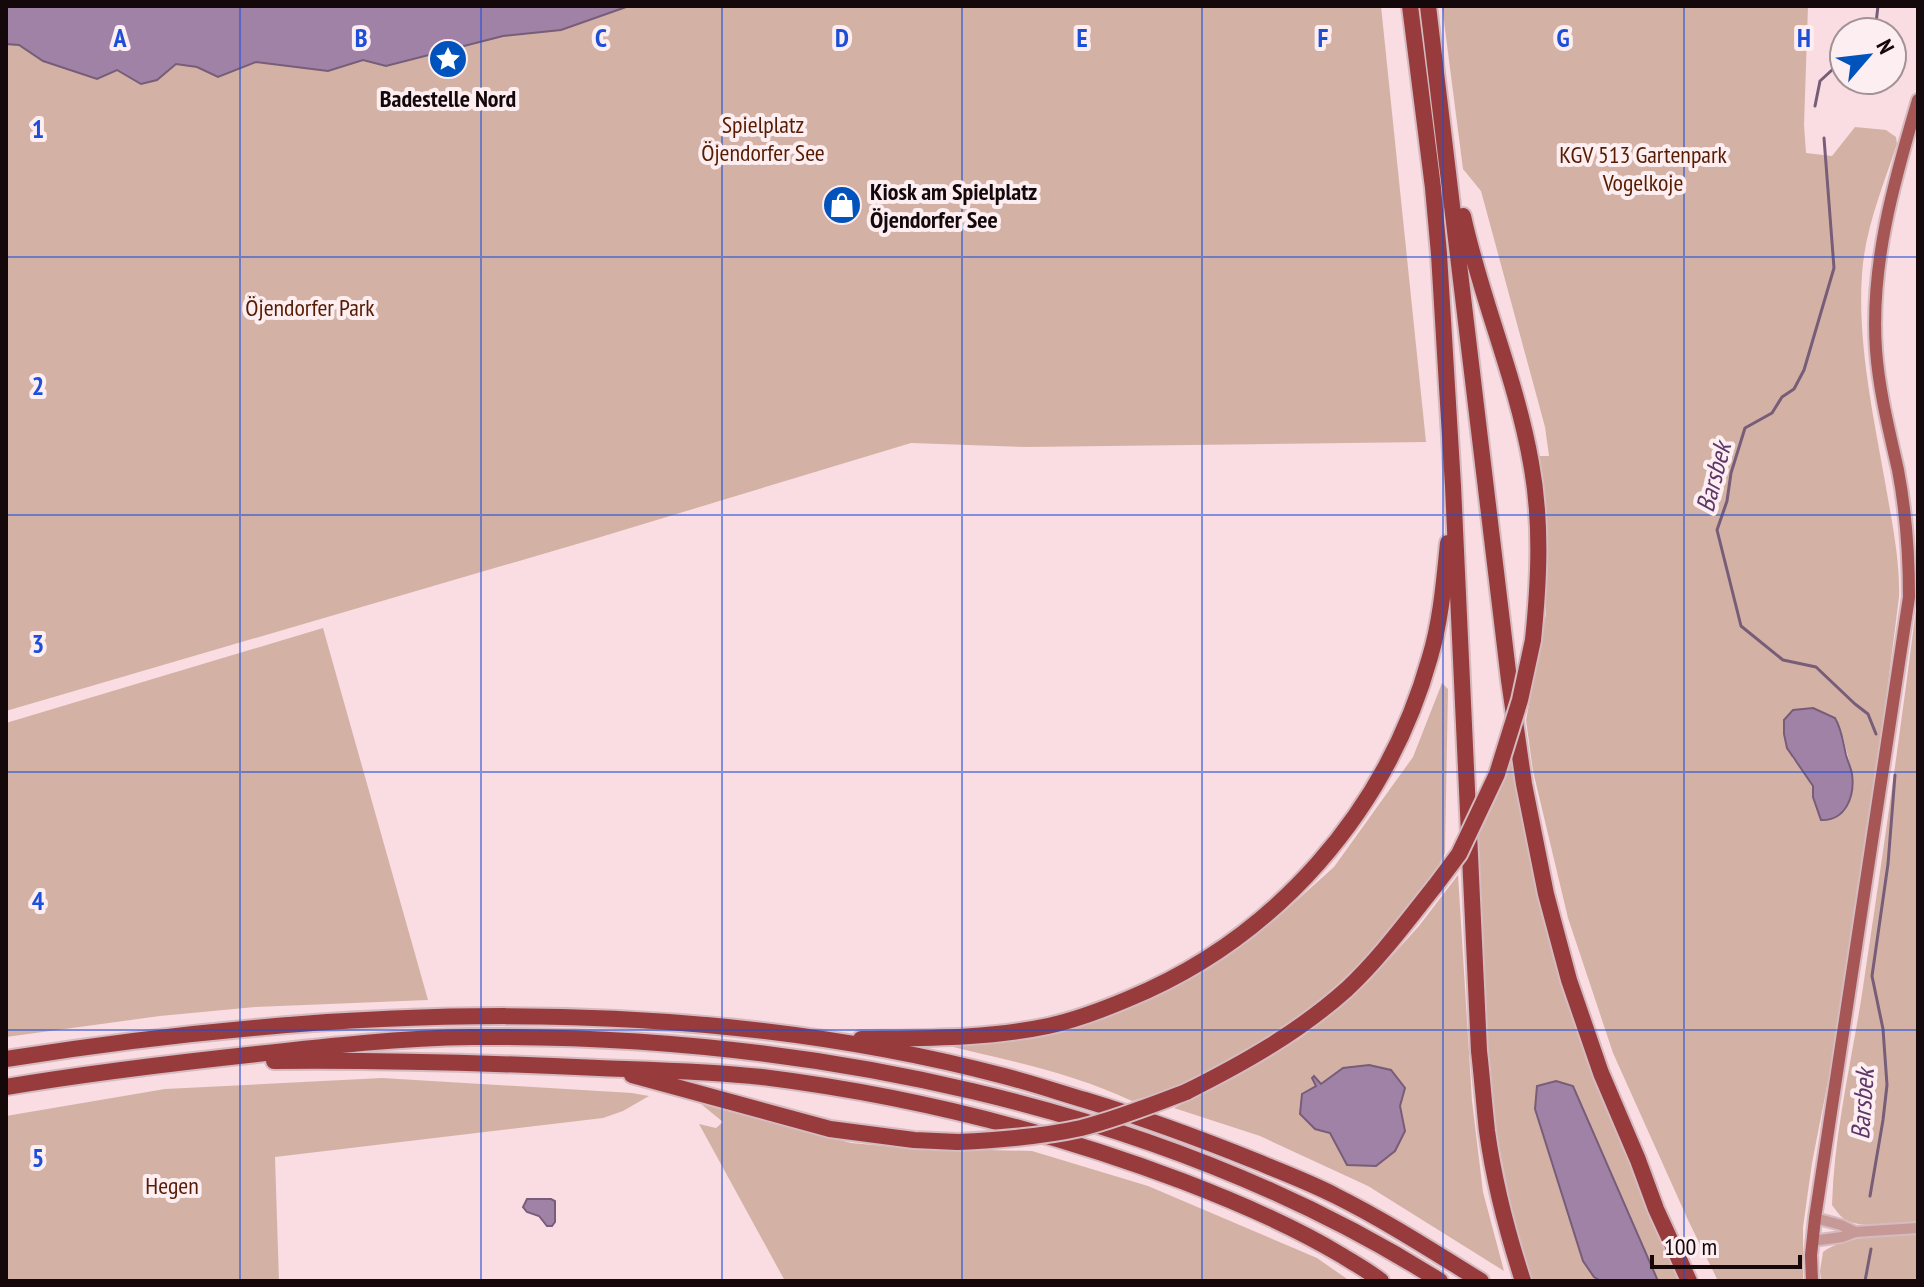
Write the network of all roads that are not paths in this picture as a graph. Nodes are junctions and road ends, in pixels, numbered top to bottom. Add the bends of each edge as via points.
1 (1410, 6) edge
2 (1428, 6) edge
3 (1918, 100) edge
4 (1442, 123) junction
5 (1453, 486) junction
6 (824, 1039) junction
7 (6, 1059) edge
8 (186, 1062) junction
9 (607, 1068) junction
10 (6, 1087) edge
11 (1638, 1160) junction
12 (1815, 1218) junction
13 (1918, 1228) edge
14 (1855, 1232) junction
15 (1812, 1241) junction
16 (1381, 1281) edge
17 (1440, 1281) edge
18 (1481, 1281) edge
19 (1523, 1281) edge
20 (1689, 1281) edge
21 (1701, 1281) edge
22 (1812, 1281) edge

1 - 5 highway via 1437,227
2 - 4 highway
3 - 12 main road via 1884,232 1875,325 1884,408 1903,502 1909,597
4 - 9 highway, bridge via 1470,246 1532,465 1537,604 1520,700 1497,774 1459,854 1391,943 1347,988 1246,1061 1126,1115 1037,1136 958,1142 830,1129
4 - 11 highway via 1527,798 1569,980
5 - 6 highway via 1440,615 1406,726 1350,825 1268,914 1185,972 1073,1020 992,1035
5 - 19 highway via 1479,1051 1498,1189
6 - 7 highway via 652,1021 440,1017 217,1031
6 - 18 highway via 1005,1076 1135,1115 1336,1196
8 - 9 highway
8 - 10 highway
8 - 17 highway via 369,1041 500,1037 690,1046 849,1067 1051,1111 1126,1134 1319,1214
9 - 16 highway via 761,1077 847,1089 1040,1133 1118,1156 1263,1213
11 - 20 highway
11 - 21 highway
12 - 14 street
12 - 15 main road
13 - 14 street
14 - 15 street
15 - 22 main road

